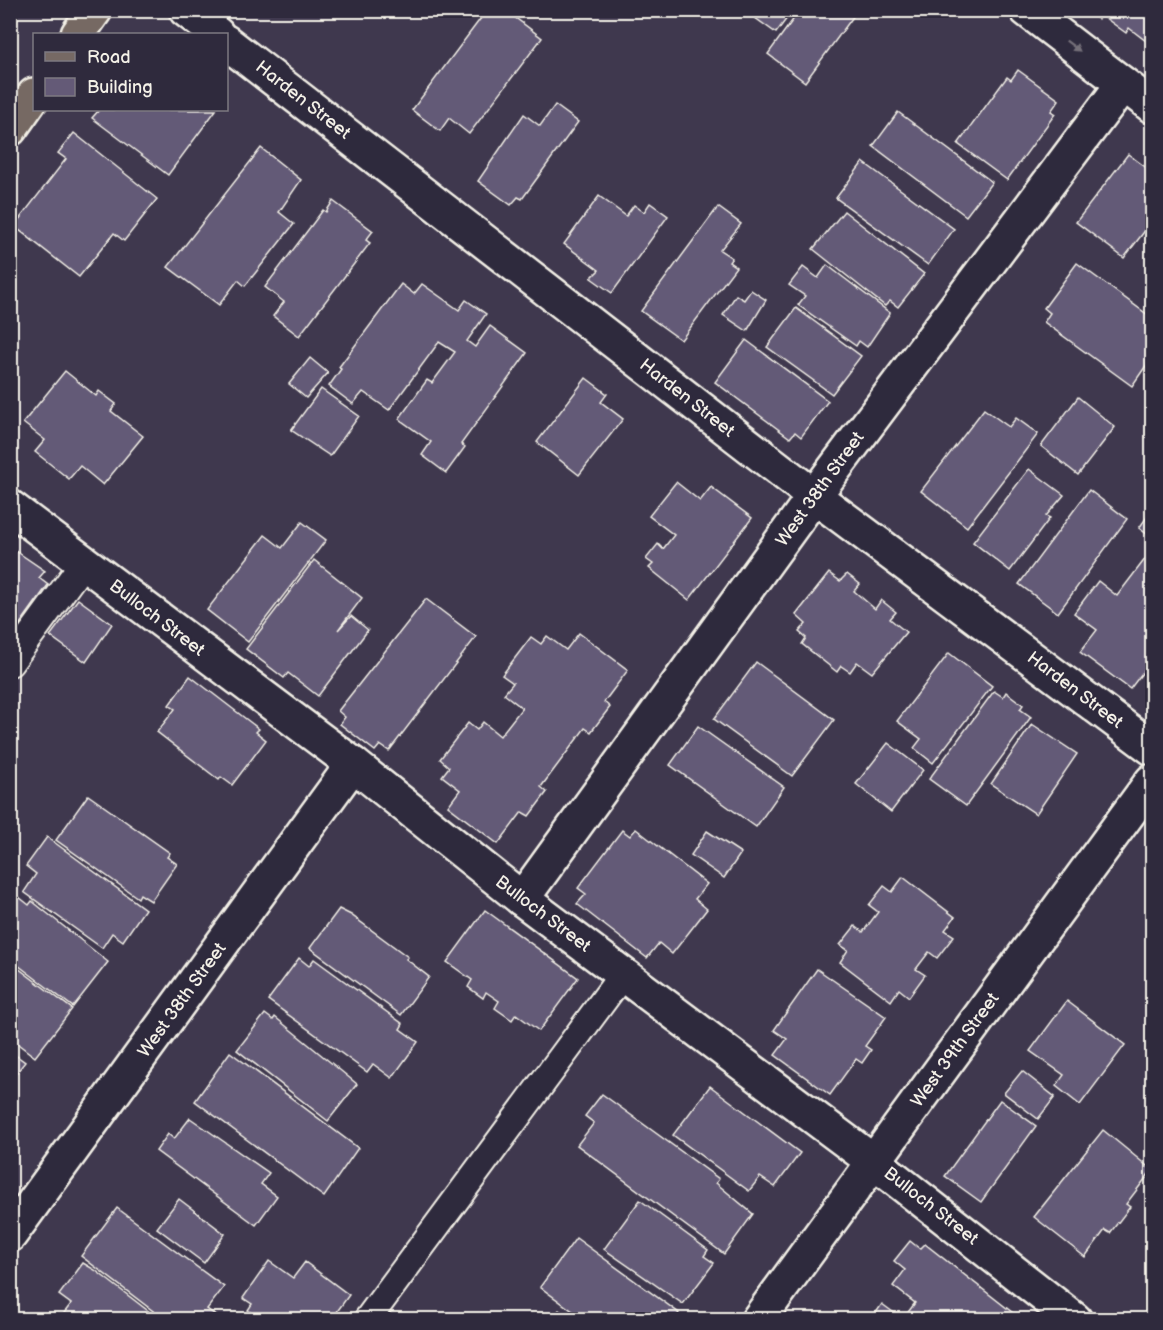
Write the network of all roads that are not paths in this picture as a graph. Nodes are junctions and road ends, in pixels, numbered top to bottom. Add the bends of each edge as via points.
1 (95, 10) edge
2 (186, 10) edge
3 (1027, 10) edge
4 (79, 33) edge
5 (216, 33) edge
6 (228, 44) edge
7 (1123, 84) junction
8 (33, 96) edge
9 (1152, 106) edge
10 (10, 129) edge
11 (814, 496) junction
12 (10, 507) edge
13 (84, 562) junction
14 (10, 663) edge
15 (1152, 748) edge
16 (353, 764) junction
17 (1152, 781) edge
18 (522, 899) junction
19 (623, 974) junction
20 (874, 1162) junction
21 (10, 1235) edge
22 (368, 1320) edge
23 (758, 1320) edge
24 (1076, 1320) edge

1 - 4 main road
2 - 5 street
3 -> 7 street
6 - 11 street, Harden Street
7 - 9 street
7 - 11 street, West 38th Street
8 - 10 main road
11 - 15 street, Harden Street
11 - 18 street, West 38th Street
12 - 13 street, Bulloch Street
13 - 14 lane
13 - 16 street, Bulloch Street
16 - 18 street, Bulloch Street
16 - 21 street, West 38th Street
17 - 20 street, West 39th Street
18 - 19 street, Bulloch Street
19 - 20 street, Bulloch Street
19 - 22 lane
20 - 23 street, West 39th Street
20 - 24 street, Bulloch Street

